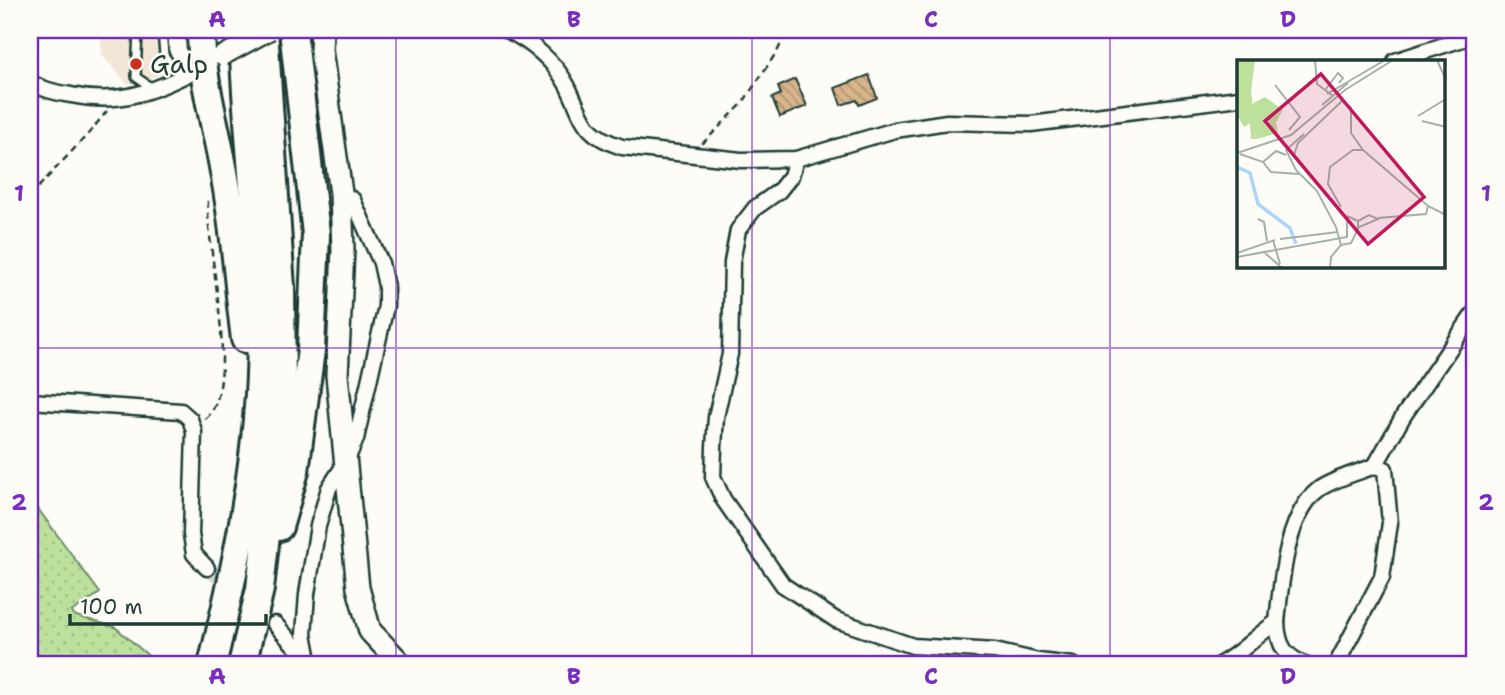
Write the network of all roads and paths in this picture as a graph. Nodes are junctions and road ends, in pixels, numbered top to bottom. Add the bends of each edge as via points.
1 (138, 30) edge
2 (162, 30) edge
3 (201, 30) edge
4 (243, 30) edge
5 (264, 30) edge
6 (270, 30) edge
7 (293, 30) edge
8 (308, 30) edge
9 (507, 30) edge
10 (787, 30) edge
11 (1475, 35) edge
12 (321, 40) edge
13 (1398, 60) edge
14 (201, 67) junction
15 (30, 82) edge
16 (156, 90) junction
17 (1237, 98) edge
18 (116, 100) junction
19 (699, 155) junction
20 (796, 159) junction
21 (209, 192) dead end
22 (341, 193) junction
23 (30, 196) edge
24 (1475, 312) edge
25 (30, 401) edge
26 (194, 428) junction
27 (346, 461) junction
28 (1375, 466) junction
29 (246, 511) junction
30 (207, 568) tunnel mouth
31 (260, 589) junction
32 (1277, 622) junction
33 (275, 624) tunnel mouth
34 (308, 662) edge
35 (212, 665) edge
36 (242, 665) edge
37 (401, 665) edge
38 (1073, 665) edge
39 (1219, 665) edge
40 (1307, 665) edge
41 (1336, 665) edge

1 - 16 lane via 136,77
2 - 14 lane via 164,55
3 - 14 highway
4 - 29 highway via 259,285 259,393
5 - 31 highway via 281,288 282,388
6 - 14 street, bridge
7 - 31 highway via 316,234 311,349 295,471
8 - 12 main road
9 - 19 street via 547,58 566,83 589,130 606,142
10 - 19 path via 754,86 701,145
11 - 13 street
12 - 22 main road
14 - 16 street
14 - 29 highway via 227,188 248,368
15 - 18 street via 47,91
16 - 18 street
17 - 20 street via 1031,124 947,122 895,130
18 - 23 path
19 - 20 street
20 - 38 street via 791,176 779,191 755,208 738,230 732,262 730,354 714,447 713,477 723,499 783,585 836,620 913,646 996,651
21 - 26 path via 222,388 210,414
22 - 27 main road via 337,375
22 - 27 street via 353,200 381,262 386,286 384,323 356,439
24 - 28 street
25 - 26 street via 181,411
26 - 30 street via 191,534 194,554
27 - 34 street via 329,488 318,526 304,634
27 - 37 main road via 358,588 370,631
28 - 32 street via 1319,489 1302,510 1281,579
28 - 41 street via 1385,469 1390,523 1382,577
29 - 35 highway
31 - 36 highway
32 - 39 street
32 - 40 street via 1278,641 1293,660
33 - 34 street

